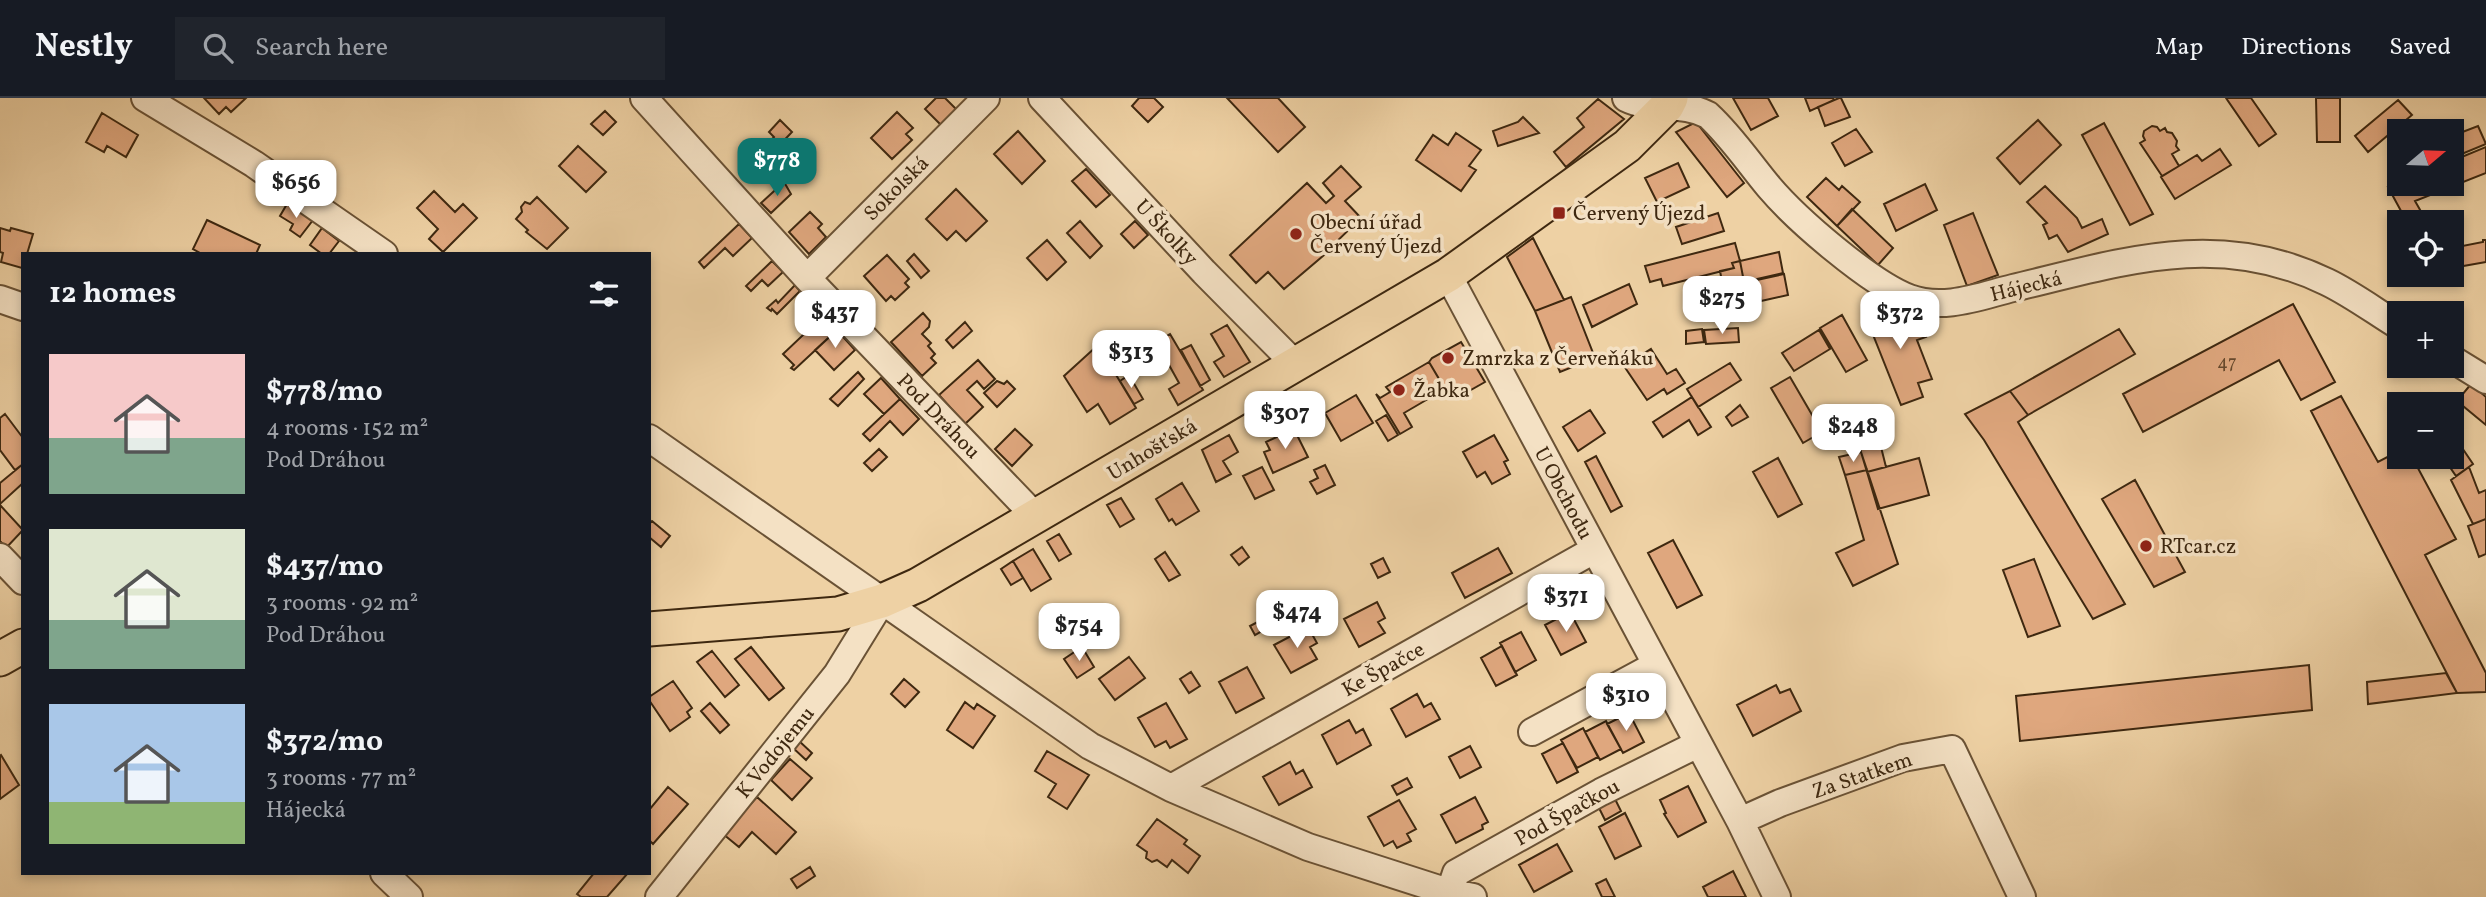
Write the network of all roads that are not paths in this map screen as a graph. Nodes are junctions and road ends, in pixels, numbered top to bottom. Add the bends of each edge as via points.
1 (145, 98) edge
2 (644, 98) edge
3 (986, 98) edge
4 (1042, 98) edge
5 (1626, 98) edge
6 (1669, 102) edge
7 (381, 252) edge
8 (1448, 275) junction
9 (807, 278) junction
10 (0, 299) edge
11 (21, 306) edge
12 (2387, 319) edge
13 (1294, 364) junction
14 (2464, 366) edge
15 (2486, 380) edge
16 (651, 439) edge
17 (1036, 517) junction
18 (1594, 550) junction
19 (0, 558) edge
20 (21, 579) edge
21 (882, 601) junction
22 (651, 629) edge
23 (21, 647) edge
24 (0, 659) edge
25 (1656, 665) junction
26 (1532, 732) dead end
27 (1698, 744) junction
28 (1171, 788) junction
29 (1740, 821) junction
30 (386, 875) edge
31 (1456, 895) edge
32 (409, 897) edge
33 (659, 897) edge
34 (1776, 897) edge
35 (2022, 897) edge

1 - 7 street via 254,164
2 - 9 street, Pod Dráhou
3 - 9 street, Sokolská
4 - 13 street, U Školky
5 - 6 street, Hájecká via 1645,104
6 - 8 main road, Unhošťská via 1627,146
6 - 12 street, Hájecká via 1708,115 1793,212 1852,262 1912,299 1960,303 2140,258 2231,254 2328,282
8 - 13 main road, Unhošťská
8 - 18 street, U Obchodu
9 - 17 street, Pod Dráhou
10 - 11 street
13 - 17 main road, Unhošťská
14 - 15 street
16 - 21 street
17 - 21 main road, Unhošťská
18 - 25 street, U Obchodu
18 - 28 street, Ke Špačce
19 - 20 street
21 - 22 main road, Unhošťská via 820,617
21 - 28 street via 1090,746
21 - 33 street, K Vodojemu via 837,674
23 - 24 main road
25 - 26 street
25 - 27 street, U Obchodu
27 - 29 street, U Obchodu
27 - 31 street, Pod Špačkou via 1456,873
28 - 31 street via 1308,847
29 - 34 street, U Obchodu
29 - 35 street, Za Statkem via 1903,758 1952,749
30 - 32 street

